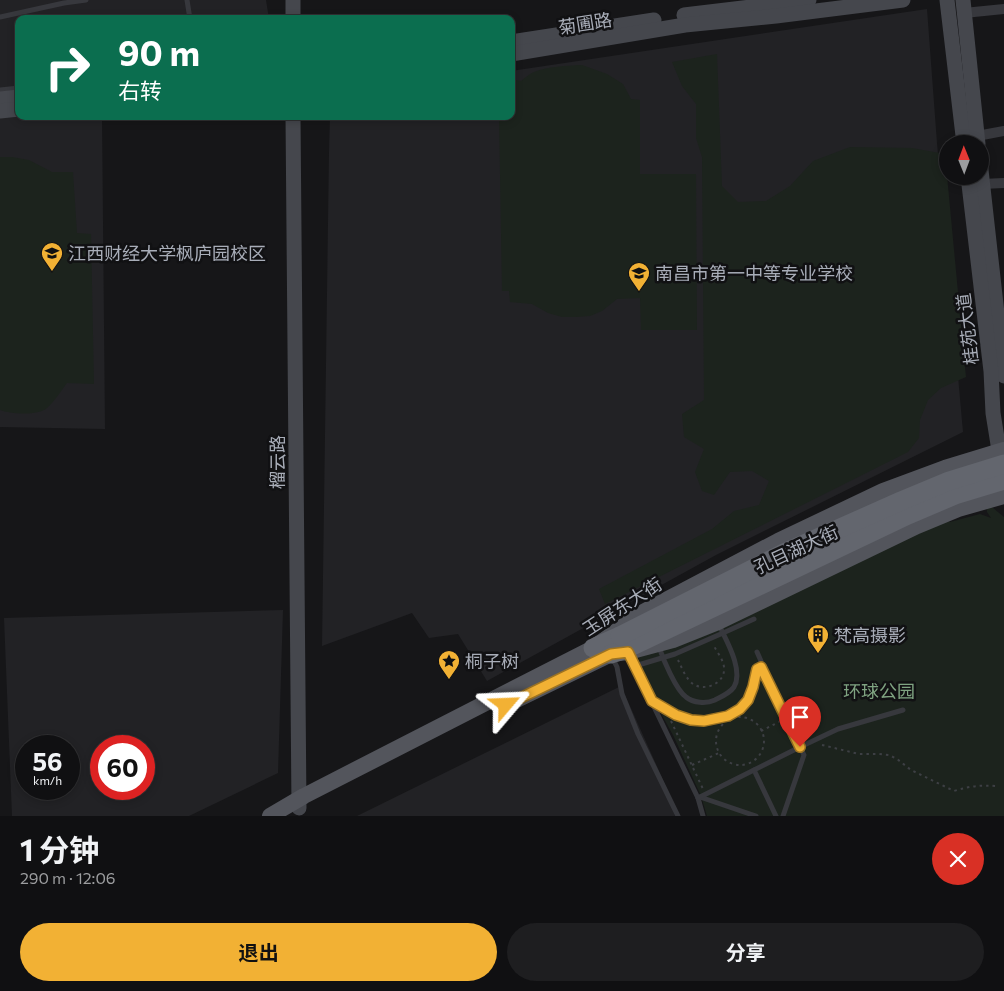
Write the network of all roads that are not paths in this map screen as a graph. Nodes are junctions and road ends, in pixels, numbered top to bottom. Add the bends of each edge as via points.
1 (86, 0) edge
2 (187, 0) edge
3 (292, 0) edge
4 (302, 0) edge
5 (809, 0) edge
6 (903, 0) edge
7 (947, 0) edge
8 (63, 2) edge
9 (963, 7) edge
10 (1004, 9) edge
11 (189, 15) edge
12 (293, 15) edge
13 (302, 15) edge
14 (0, 17) edge
15 (515, 41) edge
16 (515, 53) edge
17 (15, 88) edge
18 (0, 90) edge
19 (15, 97) edge
20 (0, 99) edge
21 (15, 109) edge
22 (0, 111) edge
23 (293, 120) edge
24 (302, 120) edge
25 (1004, 131) edge
26 (963, 135) edge
27 (977, 135) edge
28 (989, 136) edge
29 (1004, 183) edge
30 (989, 184) edge
31 (969, 185) edge
32 (982, 185) edge
33 (1004, 376) edge
34 (1002, 455) edge
35 (1004, 478) edge
36 (1004, 496) edge
37 (754, 619) dead end
38 (720, 628) junction
39 (619, 651) junction
40 (660, 651) junction
41 (757, 652) dead end
42 (761, 667) junction
43 (652, 701) junction
44 (903, 710) dead end
45 (800, 747) junction
46 (754, 770) junction
47 (701, 796) junction
48 (298, 805) edge
49 (270, 816) edge
50 (678, 816) edge
51 (703, 816) edge
52 (756, 816) edge
53 (776, 816) edge
54 (783, 816) edge

1 - 8 lane
2 - 11 lane
3 - 12 street
4 - 13 street
5 - 15 street, 菊圃路 via 682,15
6 - 16 street, 菊圃路 via 685,25
7 - 26 street
8 - 14 lane
9 - 10 street
9 - 27 street
17 - 18 lane
19 - 20 street
21 - 22 street
23 - 48 street, 榴云路
24 - 48 street, 榴云路
25 - 28 street
29 - 30 street
31 - 34 street, 桂苑大道 via 993,413
32 - 33 street, 桂苑大道
34 - 35 street, 桂苑大道
34 - 39 highway, 孔目湖大街, bridge via 793,549
34 - 39 main road, 玉屏东大街 via 945,468 883,491 778,541 643,612
35 - 39 highway, 孔目湖大街 via 908,515
36 - 38 main road, 玉屏东大街 via 958,509 917,526
37 - 38 lane
38 - 40 main road, 玉屏东大街 via 673,640
38 - 40 lane via 732,652 736,677 734,687 713,701 698,702 685,697
39 - 40 main road, 玉屏东大街
39 - 43 lane
39 - 48 main road, 玉屏东大街
39 - 50 lane via 617,667 622,694
41 - 42 lane
42 - 43 lane via 757,669 748,700 728,716 691,720
42 - 45 lane
43 - 47 lane
44 - 45 lane via 838,729
45 - 46 lane
45 - 54 lane via 804,755
46 - 47 lane
46 - 53 lane
47 - 51 lane
47 - 52 lane
48 - 49 main road, 玉屏东大街

